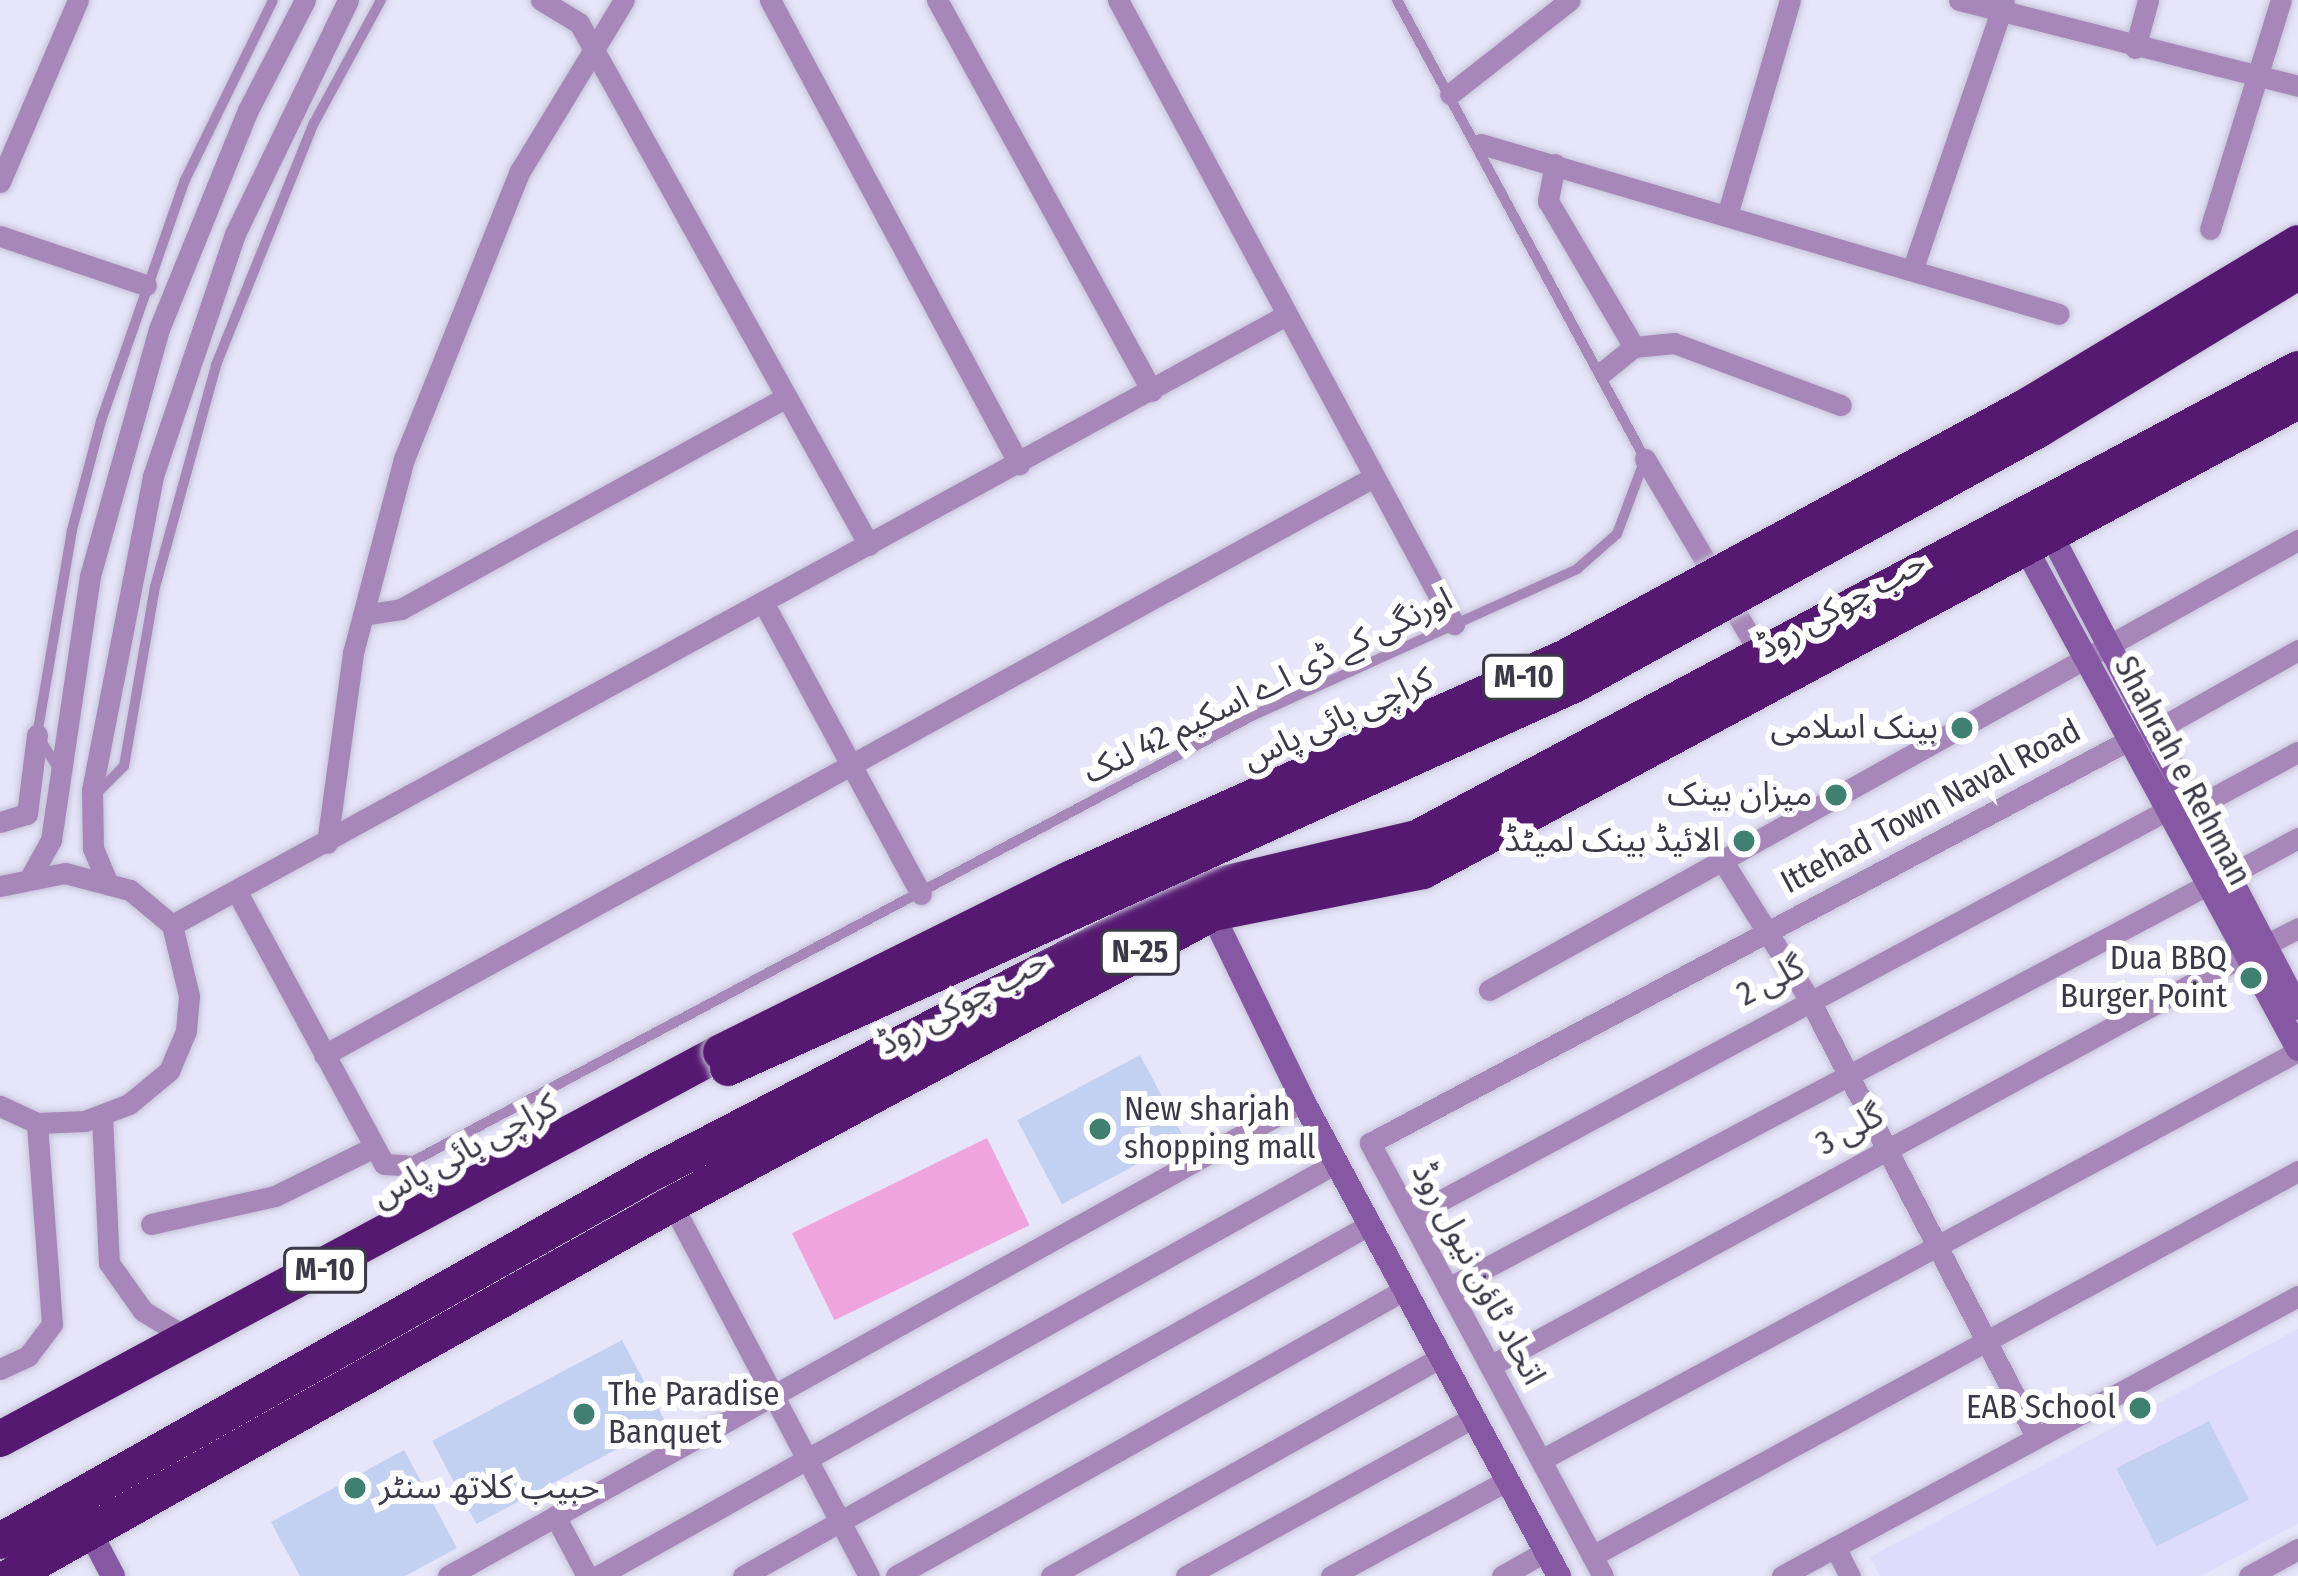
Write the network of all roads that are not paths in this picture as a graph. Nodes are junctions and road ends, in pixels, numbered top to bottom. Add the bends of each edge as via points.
1 (78, 0) edge
2 (273, 0) edge
3 (305, 0) edge
4 (349, 0) edge
5 (381, 0) edge
6 (541, 0) edge
7 (624, 0) edge
8 (770, 0) edge
9 (937, 0) edge
10 (1118, 0) edge
11 (1397, 0) edge
12 (1570, 0) edge
13 (1790, 0) edge
14 (1959, 0) edge
15 (2147, 0) edge
16 (2281, 0) edge
17 (2003, 6) edge
18 (2135, 48) junction
19 (594, 49) junction
20 (2256, 77) junction
21 (2298, 86) edge
22 (1450, 94) junction
23 (1481, 144) junction
24 (1555, 164) junction
25 (0, 182) edge
26 (1728, 212) junction
27 (2210, 229) dead end
28 (0, 236) edge
29 (2298, 243) edge
30 (1913, 268) junction
31 (2298, 272) edge
32 (146, 285) junction
33 (2059, 314) dead end
34 (1286, 315) junction
35 (1634, 346) junction
36 (2298, 369) edge
37 (1604, 371) junction
38 (1152, 391) junction
39 (788, 397) junction
40 (2298, 401) edge
41 (1841, 405) dead end
42 (1646, 459) junction
43 (1019, 464) junction
44 (1372, 478) junction
45 (2032, 529) junction
46 (2298, 540) edge
47 (868, 545) junction
48 (763, 602) junction
49 (362, 615) junction
50 (1454, 624) junction
51 (2110, 650) junction
52 (2298, 650) edge
53 (2086, 663) junction
54 (1770, 670) junction
55 (37, 735) junction
56 (2139, 737) junction
57 (2298, 752) edge
58 (852, 766) junction
59 (60, 771) junction
60 (92, 798) junction
61 (2180, 810) junction
62 (0, 822) edge
63 (2298, 838) edge
64 (327, 843) junction
65 (1722, 860) junction
66 (31, 876) junction
67 (106, 880) junction
68 (2217, 881) junction
69 (0, 886) edge
70 (237, 892) junction
71 (921, 894) junction
72 (1205, 902) junction
73 (172, 925) junction
74 (2298, 928) edge
75 (1763, 933) junction
76 (2253, 951) junction
77 (1489, 990) dead end
78 (1808, 997) junction
79 (2298, 1008) edge
80 (2298, 1050) edge
81 (324, 1054) junction
82 (725, 1060) junction
83 (1848, 1073) junction
84 (1303, 1101) junction
85 (0, 1106) edge
86 (102, 1117) junction
87 (37, 1123) junction
88 (374, 1147) junction
89 (1887, 1148) junction
90 (1336, 1163) junction
91 (406, 1165) joint
92 (2298, 1171) edge
93 (672, 1204) junction
94 (1410, 1217) junction
95 (151, 1223) dead end
96 (1369, 1226) junction
97 (1938, 1246) junction
98 (1448, 1288) junction
99 (1404, 1290) junction
100 (2298, 1296) edge
101 (190, 1340) junction
102 (1986, 1340) junction
103 (1440, 1358) junction
104 (1490, 1366) junction
105 (0, 1369) edge
106 (776, 1394) junction
107 (1472, 1418) junction
108 (2036, 1436) junction
109 (0, 1439) edge
110 (1540, 1460) junction
111 (810, 1461) junction
112 (1506, 1481) junction
113 (555, 1516) junction
114 (841, 1521) junction
115 (89, 1531) junction
116 (0, 1541) edge
117 (1835, 1547) junction
118 (2298, 1550) edge
119 (1546, 1552) junction
120 (1597, 1566) edge
121 (11, 1576) edge
122 (113, 1576) edge
123 (448, 1576) edge
124 (586, 1576) edge
125 (598, 1576) edge
126 (743, 1576) edge
127 (869, 1576) edge
128 (896, 1576) edge
129 (1051, 1576) edge
130 (1186, 1576) edge
131 (1331, 1576) edge
132 (1502, 1576) edge
133 (1559, 1576) edge
134 (1782, 1576) edge
135 (1850, 1576) edge
136 (2249, 1576) edge

1 - 25 street
2 - 32 lane via 185,180
3 - 59 street via 197,224 159,329 90,576
4 - 60 street via 259,180 202,321 124,597
5 - 60 lane via 314,123 216,365 155,587 124,766
6 - 19 street via 579,23
7 - 19 street
8 - 43 street
9 - 38 street
10 - 34 street
11 - 22 lane
12 - 22 street
13 - 26 street
14 - 17 street
15 - 18 street
16 - 20 street
17 - 18 street
17 - 30 street
18 - 20 street
19 - 39 street
19 - 49 street via 520,171 461,306 404,459
20 - 21 street
20 - 27 street
22 - 23 lane
23 - 24 street
23 - 37 lane
24 - 26 street
24 - 35 street via 1548,202
26 - 30 street
28 - 32 street
29 - 82 highway, کراچی بائی پاس / M-10, bridge via 1985,429 1566,657 1070,879
30 - 33 street
31 - 82 highway, کراچی بائی پاس / M-10, bridge via 2058,418 1576,684
32 - 55 lane via 73,530
34 - 38 street
34 - 44 street
35 - 37 street
35 - 41 street via 1674,344
36 - 45 highway
37 - 42 lane
38 - 43 street
39 - 47 street
39 - 49 street via 401,609
40 - 45 highway
42 - 50 lane, اورنگی کے ڈی اے اسکیم 42 لنک via 1617,534 1577,569
42 - 54 street
43 - 47 street
44 - 50 street
44 - 58 street
45 - 51 main road, Shahrah e Rehman
45 - 53 main road, Shahrah e Rehman
45 - 54 highway
46 - 51 street
47 - 48 street
48 - 58 street
48 - 64 street
49 - 64 street
50 - 71 lane, اورنگی کے ڈی اے اسکیم 42 لنک via 1252,716
51 - 53 street
51 - 56 main road, Shahrah e Rehman
52 - 56 street, Ittehad Town Naval Road
53 - 56 main road, Shahrah e Rehman
53 - 65 street
54 - 72 highway via 1417,838
55 - 59 lane
55 - 62 street via 27,814
56 - 61 main road, Shahrah e Rehman
56 - 75 street, Ittehad Town Naval Road
57 - 61 street, گلی 2
58 - 71 street
58 - 81 street
59 - 66 street via 52,840
60 - 67 street via 93,848
61 - 68 main road, Shahrah e Rehman
61 - 78 street, گلی 2
63 - 68 street
64 - 70 street
65 - 75 street
65 - 77 street
66 - 67 street
66 - 69 street
67 - 73 street
68 - 76 main road, Shahrah e Rehman
68 - 83 street
70 - 73 street
70 - 81 street
71 - 91 lane, اورنگی کے ڈی اے اسکیم 42 لنک
72 - 84 main road
72 - 93 highway, حب چوکی روڈ / N-25
72 - 116 highway via 650,1174
73 - 86 street via 189,980 180,1051 158,1084
74 - 76 street, گلی 3
75 - 78 street
75 - 94 street, اتحاد ٹاؤن نیول روڈ via 1370,1143
76 - 79 main road, Shahrah e Rehman
76 - 80 main road, Shahrah e Rehman
76 - 89 street, گلی 3
78 - 83 street
78 - 94 street, گلی 2
80 - 97 street
81 - 88 street
82 - 101 highway, کراچی بائی پاس / M-10
83 - 89 street
83 - 98 street
84 - 90 main road
84 - 106 street
85 - 87 street
86 - 87 street
86 - 101 street via 100,1180 116,1279 143,1311
87 - 105 street via 52,1324 28,1356
88 - 91 street via 385,1165
88 - 95 street via 274,1196
89 - 97 street
89 - 104 street, گلی 3
90 - 96 main road
90 - 111 street
92 - 102 street
93 - 106 street
93 - 115 highway, حب چوکی روڈ / N-25
94 - 98 street, اتحاد ٹاؤن نیول روڈ
96 - 99 main road
96 - 114 street
97 - 102 street
97 - 110 street
98 - 104 street, اتحاد ٹاؤن نیول روڈ
99 - 103 main road
99 - 128 street
100 - 108 street
101 - 109 highway, کراچی بائی پاس / M-10
102 - 108 street
102 - 120 street
103 - 107 main road
103 - 129 street
104 - 110 street, اتحاد ٹاؤن نیول روڈ
106 - 111 street
106 - 113 street
107 - 112 main road
107 - 130 street
108 - 117 street
110 - 120 street, اتحاد ٹاؤن نیول روڈ
111 - 114 street
111 - 125 street
112 - 119 main road
112 - 131 street
113 - 123 street
113 - 124 street
114 - 126 street
114 - 127 street
115 - 121 highway, حب چوکی روڈ / N-25
115 - 122 main road
117 - 134 street
117 - 135 street
118 - 136 street
119 - 132 street
119 - 133 main road

